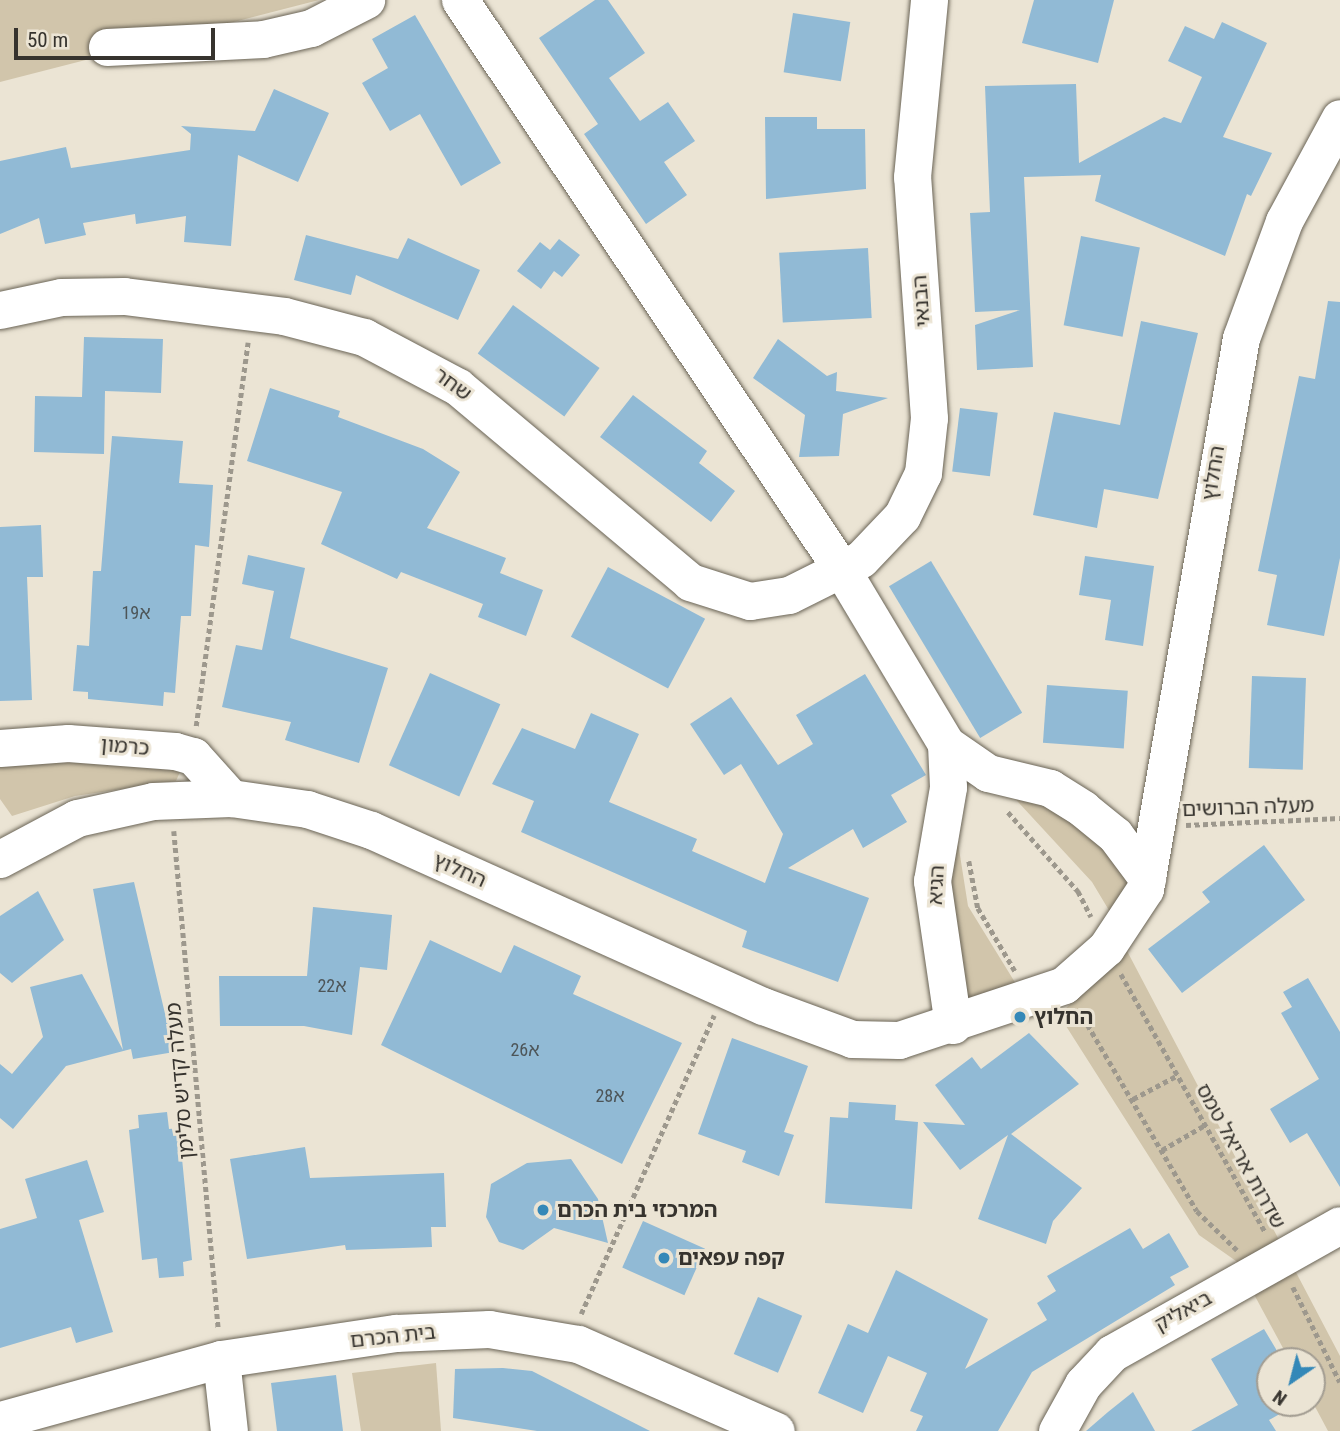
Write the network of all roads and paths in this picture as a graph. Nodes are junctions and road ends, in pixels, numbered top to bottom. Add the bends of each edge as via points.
1 (366, 0) edge
2 (460, 0) edge
3 (929, 0) edge
4 (107, 47) dead end
5 (1340, 118) edge
6 (0, 310) edge
7 (253, 311) junction
8 (842, 570) junction
9 (946, 744) junction
10 (0, 748) edge
11 (193, 756) junction
12 (231, 798) junction
13 (171, 799) junction
14 (1001, 804) dead end
15 (1340, 818) edge
16 (1157, 826) junction
17 (968, 853) dead end
18 (0, 859) edge
19 (1147, 878) junction
20 (1106, 948) junction
21 (726, 989) junction
22 (1049, 992) junction
23 (953, 1025) junction
24 (1178, 1075) junction
25 (1132, 1099) junction
26 (1205, 1125) junction
27 (1162, 1150) junction
28 (1340, 1224) edge
29 (1268, 1265) junction
30 (569, 1341) junction
31 (221, 1359) junction
32 (1340, 1382) edge
33 (0, 1420) edge
34 (229, 1431) edge
35 (776, 1431) edge
36 (1057, 1431) edge

1 - 4 street via 311,28 263,39
2 - 8 street, הגיא
3 - 8 street, הבנאי via 912,177 928,446 923,473 902,516 861,559
5 - 16 street, החלוץ via 1284,221 1241,338
6 - 7 street, שחר via 89,295
7 - 8 street, שחר via 364,337 420,361 524,440 673,571 708,590 750,601 771,598
7 - 11 path
8 - 9 street, הגיא
9 - 19 street, הגיא via 988,773 1049,788 1083,809 1115,835
9 - 23 street, הגיא via 947,800 932,881
10 - 11 street, כרמון via 111,744
11 - 12 street
12 - 13 street, החלוץ
12 - 21 street, החלוץ via 307,809 371,830
13 - 18 street, החלוץ via 78,817
13 - 31 path, מעלה קדיש סלימן
14 - 20 path, שדרות אריאל טמס via 1078,891
15 - 16 path, מעלה הברושים
16 - 19 street, החלוץ
17 - 22 path, שדרות אריאל טמס via 978,908
19 - 20 street, החלוץ
20 - 22 street, החלוץ
20 - 24 path, שדרות אריאל טמס
21 - 23 street, החלוץ via 852,1039 899,1040
21 - 30 path
22 - 23 street, החלוץ
22 - 25 path, שדרות אריאל טמס
24 - 25 path
24 - 26 path, שדרות אריאל טמס
25 - 27 path, שדרות אריאל טמס
26 - 27 path
26 - 29 path, שדרות אריאל טמס
27 - 29 path, שדרות אריאל טמס via 1197,1212
28 - 29 street, ביאליק
29 - 32 path, שדרות אריאל טמס
29 - 36 street, ביאליק via 1112,1353 1083,1384
30 - 31 street, בית הכרם via 489,1329 408,1332
30 - 35 street, בית הכרם
31 - 33 street, בית הכרם
31 - 34 street

